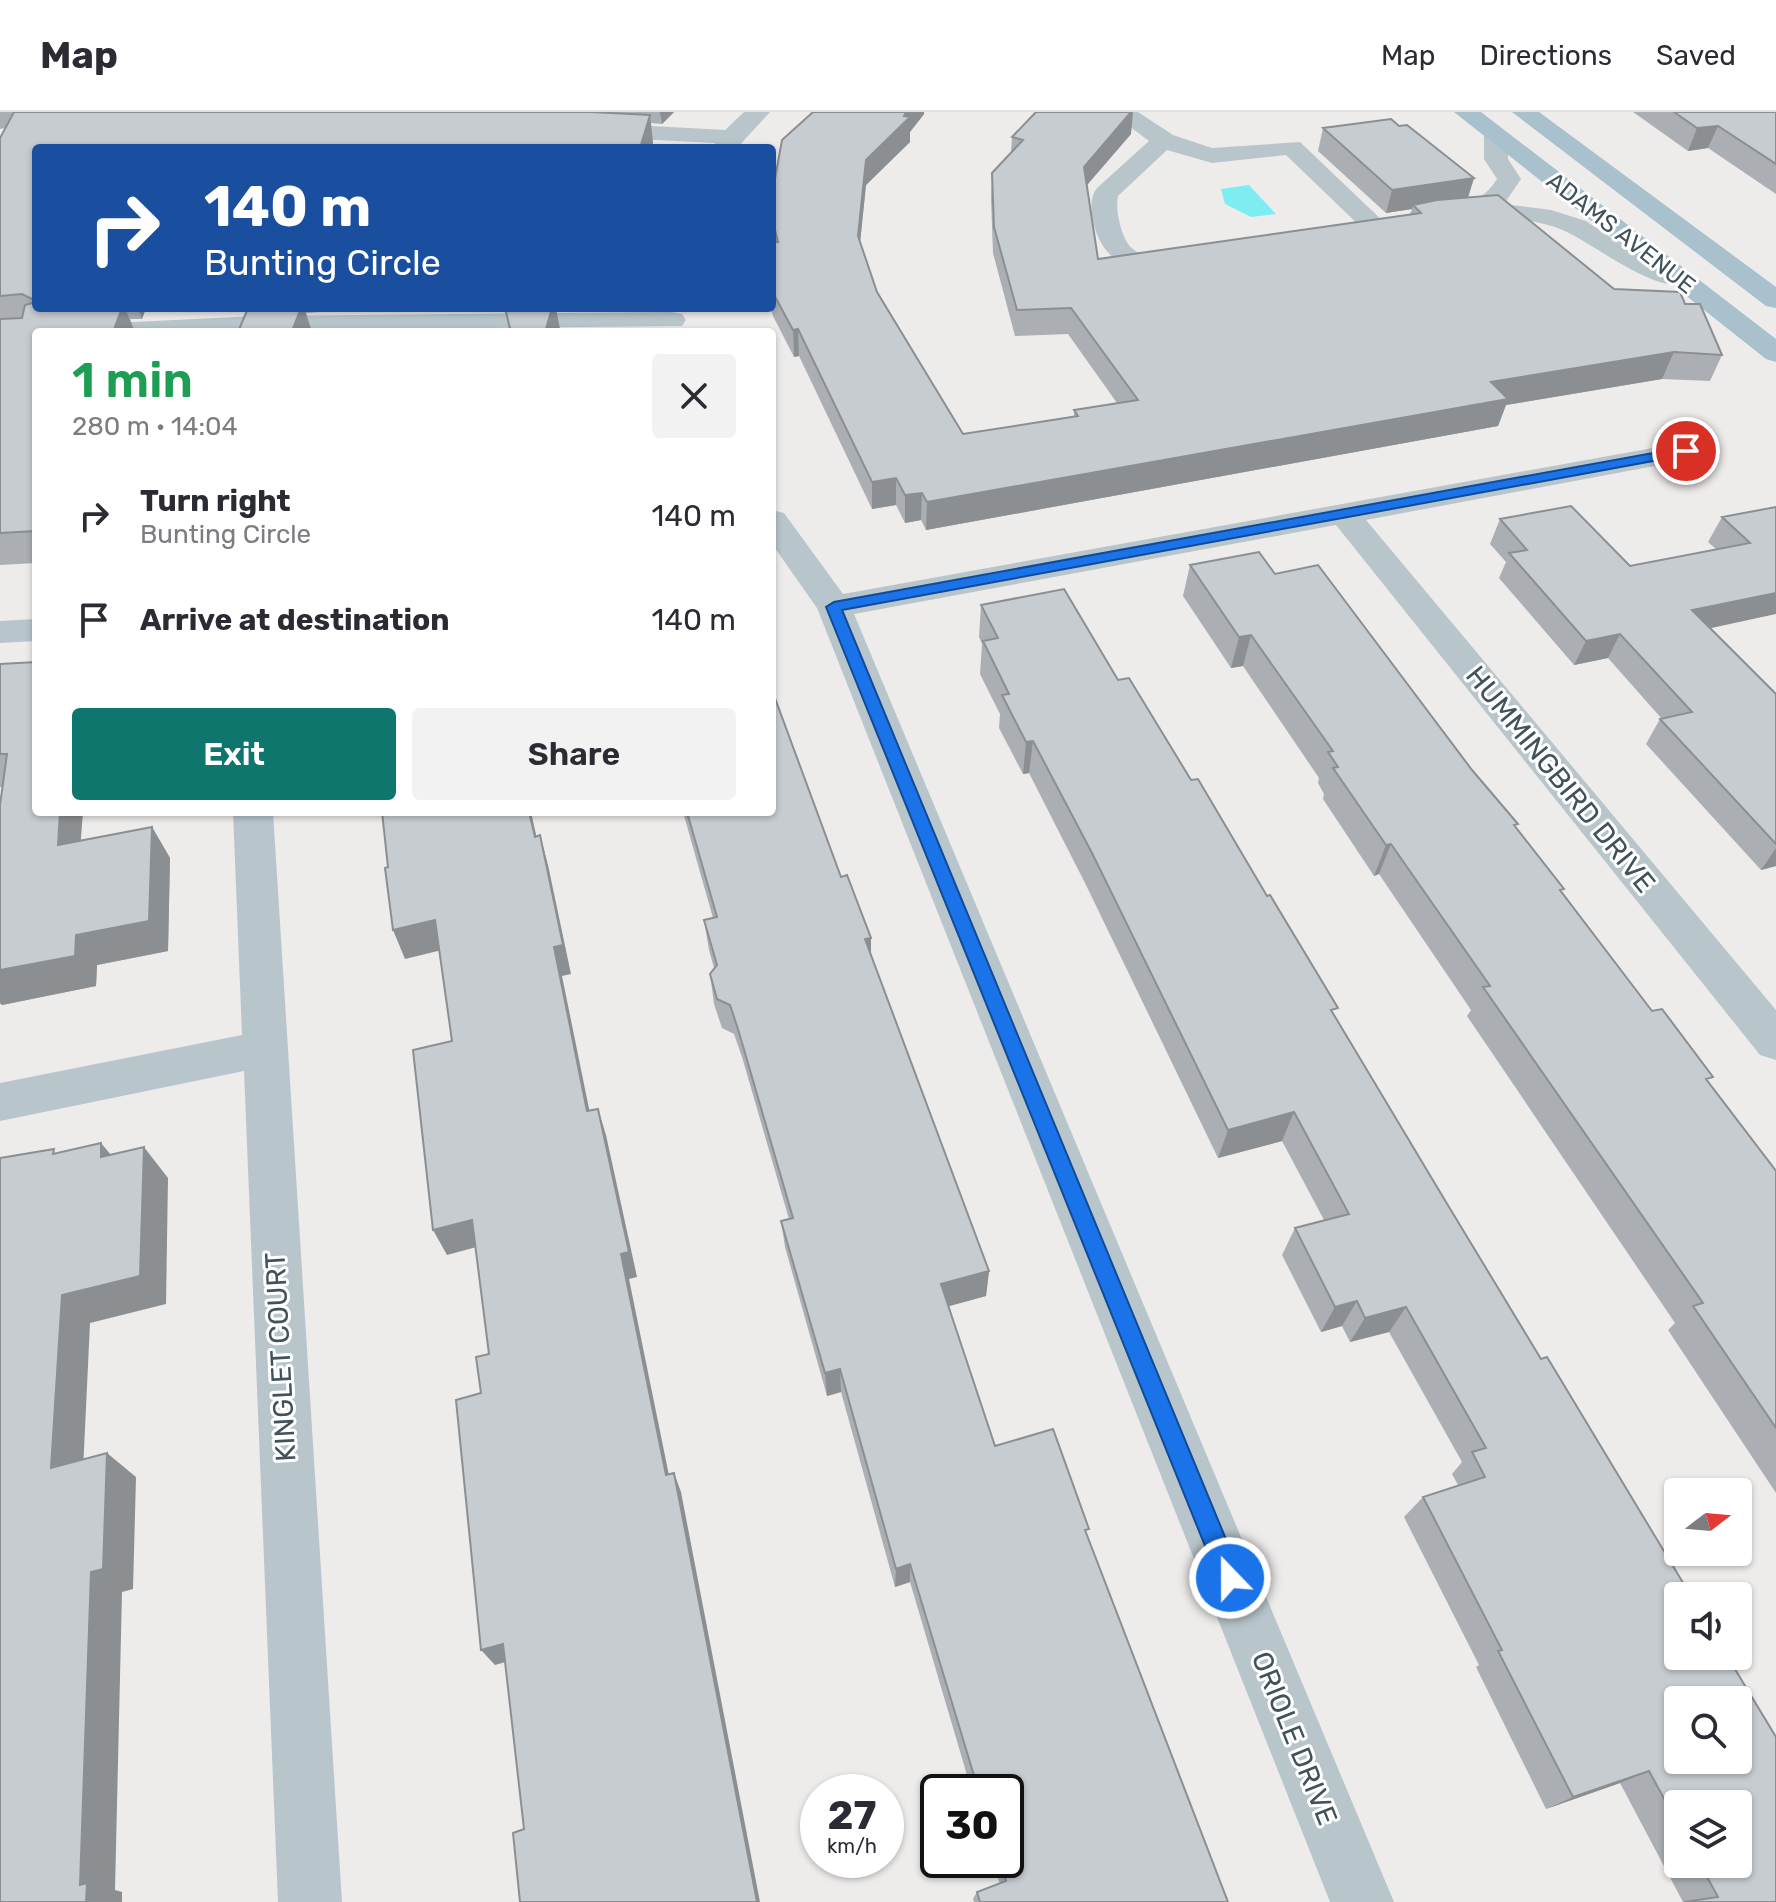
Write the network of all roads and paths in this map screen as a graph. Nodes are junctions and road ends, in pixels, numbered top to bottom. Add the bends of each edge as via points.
1 (521, 112) edge
2 (758, 112) edge
3 (1466, 112) edge
4 (1524, 112) edge
5 (1129, 115) edge
6 (1496, 136) junction
7 (1164, 140) junction
8 (728, 143) edge
9 (1482, 209) junction
10 (1435, 216) edge
11 (1405, 220) edge
12 (1201, 258) edge
13 (1680, 279) junction
14 (1776, 300) edge
15 (674, 320) edge
16 (184, 328) edge
17 (1776, 353) edge
18 (1686, 451) dead end
19 (1346, 516) junction
20 (776, 526) edge
21 (834, 607) junction
22 (32, 630) edge
23 (0, 632) edge
24 (253, 816) edge
25 (1774, 1037) edge
26 (263, 1049) junction
27 (0, 1102) edge
28 (310, 1902) edge
29 (1362, 1902) edge

1 - 8 street via 597,130
2 - 8 street
3 - 6 main road, ADAMS AVENUE
4 - 14 main road, ADAMS AVENUE
5 - 7 street
6 - 9 street via 1496,159 1509,179
6 - 13 main road, ADAMS AVENUE
7 - 11 street via 1192,155 1209,157 1291,147 1362,230
7 - 12 street via 1106,193 1111,245 1139,261
9 - 10 street
9 - 13 street via 1551,218 1577,227 1610,249
13 - 17 main road, ADAMS AVENUE
15 - 16 street
18 - 19 street
19 - 21 street
19 - 25 street, HUMMINGBIRD DRIVE
20 - 21 street, ORIOLE DRIVE
21 - 29 street, ORIOLE DRIVE
22 - 23 street
24 - 26 street, KINGLET COURT
26 - 27 street
26 - 28 street, KINGLET COURT

